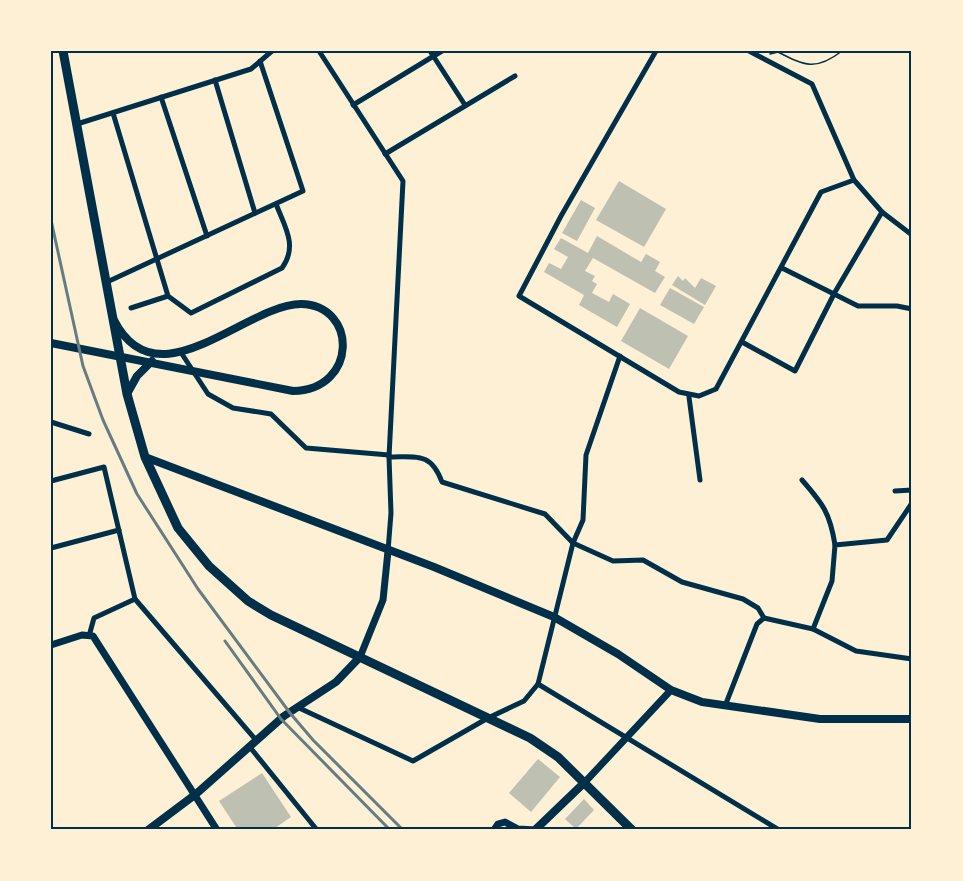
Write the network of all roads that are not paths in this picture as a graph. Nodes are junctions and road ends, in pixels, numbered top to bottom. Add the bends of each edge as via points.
1 (63, 51) edge
2 (272, 51) edge
3 (442, 51) edge
4 (656, 51) edge
5 (750, 51) edge
6 (322, 52) edge
7 (432, 53) edge
8 (260, 61) junction
9 (515, 76) dead end
10 (215, 80) junction
11 (161, 97) junction
12 (353, 105) junction
13 (465, 105) junction
14 (113, 113) junction
15 (77, 124) junction
16 (385, 154) junction
17 (854, 180) junction
18 (276, 204) junction
19 (882, 212) junction
20 (255, 213) junction
21 (912, 235) edge
22 (207, 236) junction
23 (156, 260) junction
24 (782, 268) junction
25 (107, 282) junction
26 (835, 292) junction
27 (168, 296) junction
28 (131, 308) dead end
29 (912, 309) edge
30 (112, 317) junction
31 (742, 342) junction
32 (51, 343) edge
33 (180, 351) junction
34 (162, 354) junction
35 (620, 356) junction
36 (127, 394) junction
37 (689, 396) junction
38 (51, 422) edge
39 (89, 434) dead end
40 (389, 456) junction
41 (145, 457) junction
42 (700, 480) dead end
43 (802, 480) dead end
44 (51, 481) edge
45 (912, 490) edge
46 (895, 491) dead end
47 (912, 503) edge
48 (118, 530) junction
49 (573, 543) junction
50 (835, 545) junction
51 (51, 548) edge
52 (388, 551) junction
53 (135, 598) junction
54 (554, 617) junction
55 (764, 618) junction
56 (813, 629) junction
57 (89, 636) junction
58 (51, 645) edge
59 (360, 657) junction
60 (912, 658) edge
61 (538, 684) junction
62 (671, 690) junction
63 (724, 706) junction
64 (297, 707) junction
65 (488, 718) junction
66 (912, 719) edge
67 (626, 739) junction
68 (253, 743) junction
69 (585, 782) junction
70 (196, 794) junction
71 (148, 830) edge
72 (217, 830) edge
73 (317, 830) edge
74 (494, 830) edge
75 (537, 830) edge
76 (632, 830) edge
77 (779, 830) edge

1 - 15 highway
2 - 8 street
3 - 7 street
4 - 35 street via 519,296
5 - 17 street via 812,84
6 - 12 street
7 - 12 street
7 - 13 street
8 - 10 street via 251,69
8 - 18 street via 303,191
9 - 13 street
10 - 11 street
10 - 20 street
11 - 14 street
11 - 22 street
12 - 16 street
13 - 16 street
14 - 15 street
14 - 23 street
15 - 25 highway
16 - 40 street via 403,181
17 - 19 street
17 - 24 street via 821,192
18 - 20 street
18 - 27 street via 291,243 282,268 191,313
19 - 21 street
19 - 26 street
20 - 22 street
22 - 23 street
23 - 25 street
23 - 27 street
24 - 26 street
24 - 31 street
25 - 30 highway
26 - 29 street via 858,306
26 - 31 street via 795,371
27 - 28 street
30 - 34 main road via 133,345
30 - 36 highway
31 - 37 street via 716,389
32 - 33 main road via 293,391 312,389 329,380 344,351 334,321 318,308 298,304
33 - 34 main road
33 - 40 street via 208,394 233,408 272,414 306,448
34 - 36 main road via 144,368
35 - 37 street
35 - 49 street via 586,455 583,520
36 - 41 highway
37 - 42 street
38 - 39 street
40 - 49 street via 422,457 436,465 441,482 545,514
40 - 52 street
41 - 52 main road
41 - 59 highway via 178,528 228,584 271,615
43 - 50 street via 826,508
44 - 48 street via 104,467
45 - 46 street
47 - 50 street via 887,540
48 - 51 street
48 - 53 street
49 - 54 street
49 - 55 street via 613,561 643,560 682,582 743,599 758,608
50 - 56 street via 832,581
52 - 54 main road
52 - 59 street via 383,600
53 - 57 street via 94,618
53 - 68 street
54 - 61 street
54 - 62 main road
55 - 56 street
55 - 63 street via 757,624
56 - 60 street via 856,651
57 - 58 street via 75,636
57 - 70 street via 100,646
59 - 64 main road via 336,682
59 - 65 highway
61 - 65 street via 524,701
61 - 67 street
62 - 63 main road
62 - 67 street
63 - 66 main road via 820,718
64 - 65 street via 413,761
64 - 68 main road
65 - 69 highway via 530,738
67 - 69 street
67 - 77 street
68 - 70 main road
68 - 73 street
69 - 75 main road
69 - 76 highway
70 - 71 main road
70 - 72 street
74 - 75 street via 505,822 518,829

